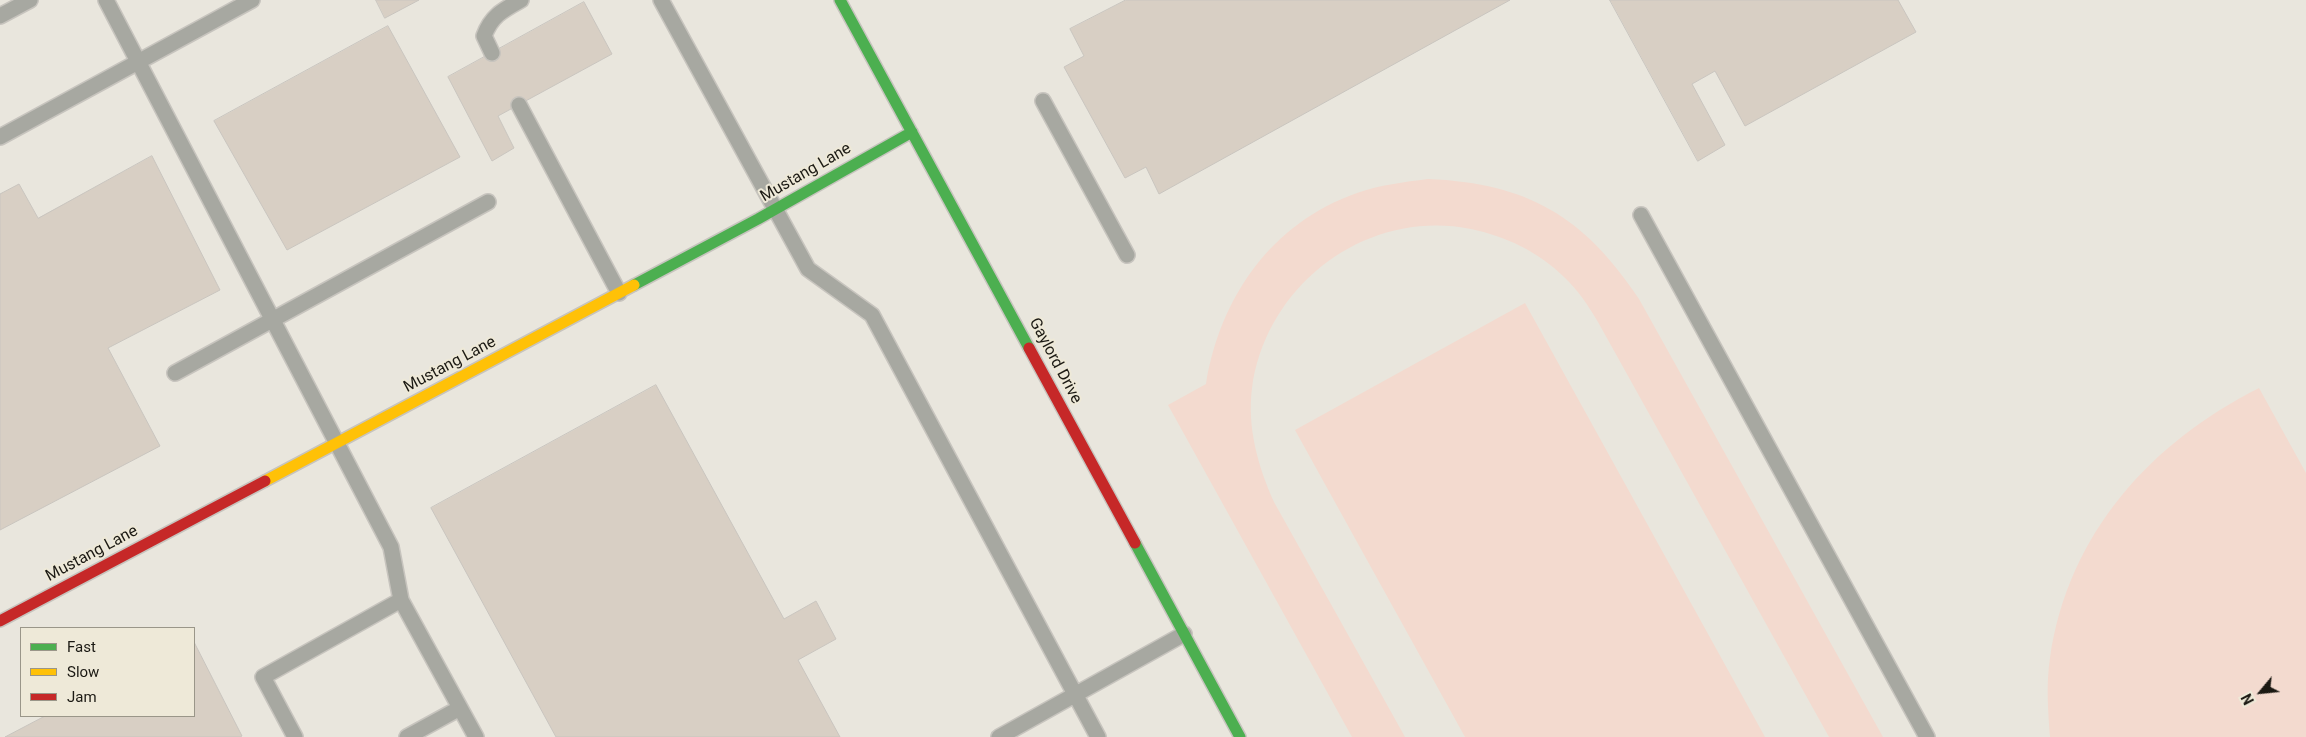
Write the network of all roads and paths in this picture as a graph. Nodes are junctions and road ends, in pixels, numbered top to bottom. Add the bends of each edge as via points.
1 (30, 0) edge
2 (106, 0) edge
3 (252, 0) edge
4 (521, 0) edge
5 (660, 0) edge
6 (840, 0) edge
7 (0, 16) edge
8 (492, 53) dead end
9 (139, 63) junction
10 (1043, 101) dead end
11 (519, 105) dead end
12 (912, 132) junction
13 (0, 137) edge
14 (488, 202) dead end
15 (774, 210) junction
16 (1641, 216) dead end
17 (1127, 255) dead end
18 (619, 293) junction
19 (272, 320) junction
20 (175, 373) dead end
21 (336, 443) junction
22 (402, 600) junction
23 (0, 621) edge
24 (1184, 634) junction
25 (1075, 695) junction
26 (460, 708) junction
27 (295, 737) edge
28 (407, 737) edge
29 (476, 737) edge
30 (1000, 737) edge
31 (1098, 737) edge
32 (1240, 737) edge
33 (1927, 737) edge

1 - 7 lane
2 - 9 lane
3 - 9 lane
4 - 8 lane via 498,12 488,23 484,36
5 - 15 lane
6 - 12 street, Gaylord Drive
9 - 13 lane
9 - 19 lane
10 - 17 lane
11 - 18 lane
12 - 15 street, Mustang Lane
12 - 24 street, Gaylord Drive
14 - 19 lane
15 - 18 street, Mustang Lane
15 - 25 lane via 808,269 872,315
16 - 33 lane
18 - 21 street, Mustang Lane
19 - 20 lane
19 - 21 lane
21 - 22 lane via 391,547
21 - 23 street, Mustang Lane
22 - 26 lane
22 - 27 lane via 263,677
24 - 25 lane
24 - 32 street, Gaylord Drive
25 - 30 lane
25 - 31 lane
26 - 28 lane
26 - 29 lane

